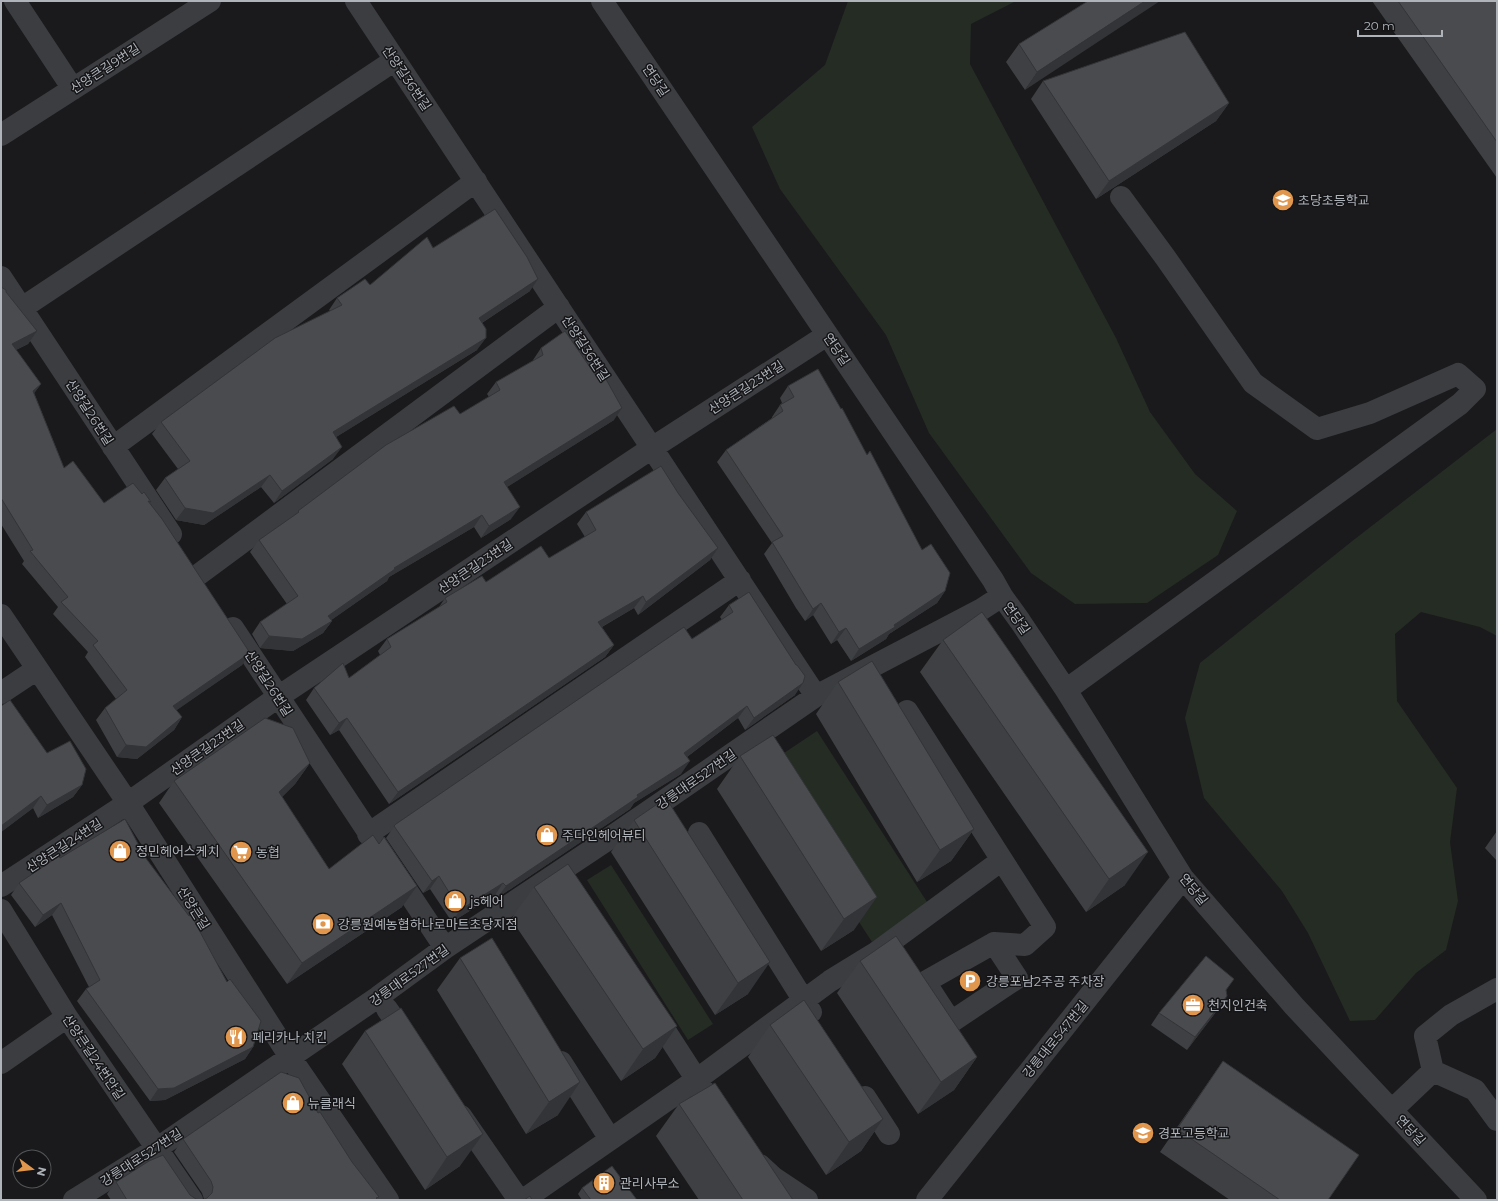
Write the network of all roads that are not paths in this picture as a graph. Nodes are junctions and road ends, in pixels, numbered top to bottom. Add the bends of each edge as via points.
1 (15, 1) edge
2 (356, 1) edge
3 (602, 1) edge
4 (200, 4) edge
5 (396, 60) junction
6 (73, 89) junction
7 (1, 135) edge
8 (476, 181) junction
9 (1121, 197) dead end
10 (1, 277) edge
11 (559, 307) junction
12 (22, 308) junction
13 (827, 335) junction
14 (113, 447) junction
15 (652, 448) junction
16 (189, 562) junction
17 (740, 580) junction
18 (210, 594) edge
19 (1002, 596) junction
20 (223, 613) edge
21 (1, 615) edge
22 (37, 669) junction
23 (1066, 690) junction
24 (1, 693) edge
25 (816, 696) junction
26 (278, 697) junction
27 (907, 711) dead end
28 (128, 804) junction
29 (698, 833) dead end
30 (368, 834) junction
31 (1002, 860) junction
32 (559, 872) junction
33 (1183, 878) junction
34 (1, 886) edge
35 (572, 891) edge
36 (1, 910) edge
37 (994, 943) dead end
38 (445, 948) junction
39 (1497, 989) edge
40 (643, 998) edge
41 (804, 1000) junction
42 (387, 1009) dead end
43 (67, 1017) junction
44 (821, 1027) edge
45 (551, 1045) edge
46 (418, 1053) edge
47 (290, 1057) junction
48 (1, 1063) edge
49 (1433, 1071) junction
50 (696, 1080) junction
51 (855, 1081) edge
52 (449, 1098) edge
53 (714, 1104) edge
54 (1392, 1110) junction
55 (1497, 1120) edge
56 (889, 1134) dead end
57 (610, 1140) junction
58 (156, 1148) junction
59 (750, 1152) edge
60 (74, 1200) edge
61 (192, 1200) edge
62 (388, 1200) edge
63 (519, 1200) edge
64 (523, 1200) edge
65 (807, 1200) edge
66 (927, 1200) edge
67 (1476, 1200) edge

1 - 6 street
2 - 5 street, 산양길36번길
3 - 13 street, 연당길
4 - 6 street, 산양큰길9번길
5 - 8 street, 산양길36번길
5 - 12 street
6 - 7 street, 산양큰길9번길
8 - 11 street, 산양길36번길
8 - 14 street
9 - 23 street via 1253,383 1317,429 1370,413 1458,374 1475,389 1454,409
10 - 12 street, 산양길26번길
11 - 15 street, 산양길36번길
11 - 16 street
12 - 14 street, 산양길26번길
13 - 15 street, 산양큰길23번길
13 - 19 street, 연당길
14 - 16 street, 산양길26번길
15 - 17 street, 산양길36번길
15 - 26 street, 산양큰길23번길
16 - 18 street, 산양길26번길
17 - 25 street, 산양길36번길
17 - 30 street
19 - 23 street, 연당길
19 - 25 street, 강릉대로527번길
20 - 26 street, 산양길26번길
21 - 22 street, 산양큰길
22 - 24 street
22 - 28 street, 산양큰길
23 - 33 street, 연당길
25 - 32 street, 강릉대로527번길
26 - 28 street, 산양큰길23번길
26 - 30 street, 산양길26번길
27 - 31 street
28 - 34 street, 산양큰길24번길
28 - 47 street, 산양큰길
29 - 41 street
30 - 38 street, 산양길26번길
31 - 37 street via 1045,926 1025,945
31 - 41 street via 874,954
32 - 35 street
32 - 38 street, 강릉대로527번길
33 - 54 street, 연당길 via 1294,1006
33 - 66 street, 강릉대로547번길
36 - 43 street, 산양큰길24번안길
38 - 47 street, 강릉대로527번길
39 - 49 street via 1451,1015 1425,1036
40 - 50 street
41 - 44 street
41 - 50 street
42 - 46 street
43 - 48 street
43 - 58 street, 산양큰길24번안길
45 - 57 street
47 - 58 street, 강릉대로527번길
47 - 62 street, 산양큰길
49 - 54 street
49 - 55 street via 1475,1090
50 - 53 street
50 - 57 street
51 - 56 street
52 - 63 street
54 - 67 street, 연당길
57 - 64 street
58 - 60 street, 강릉대로527번길
58 - 61 street, 산양큰길24번안길
59 - 65 street via 774,1178

